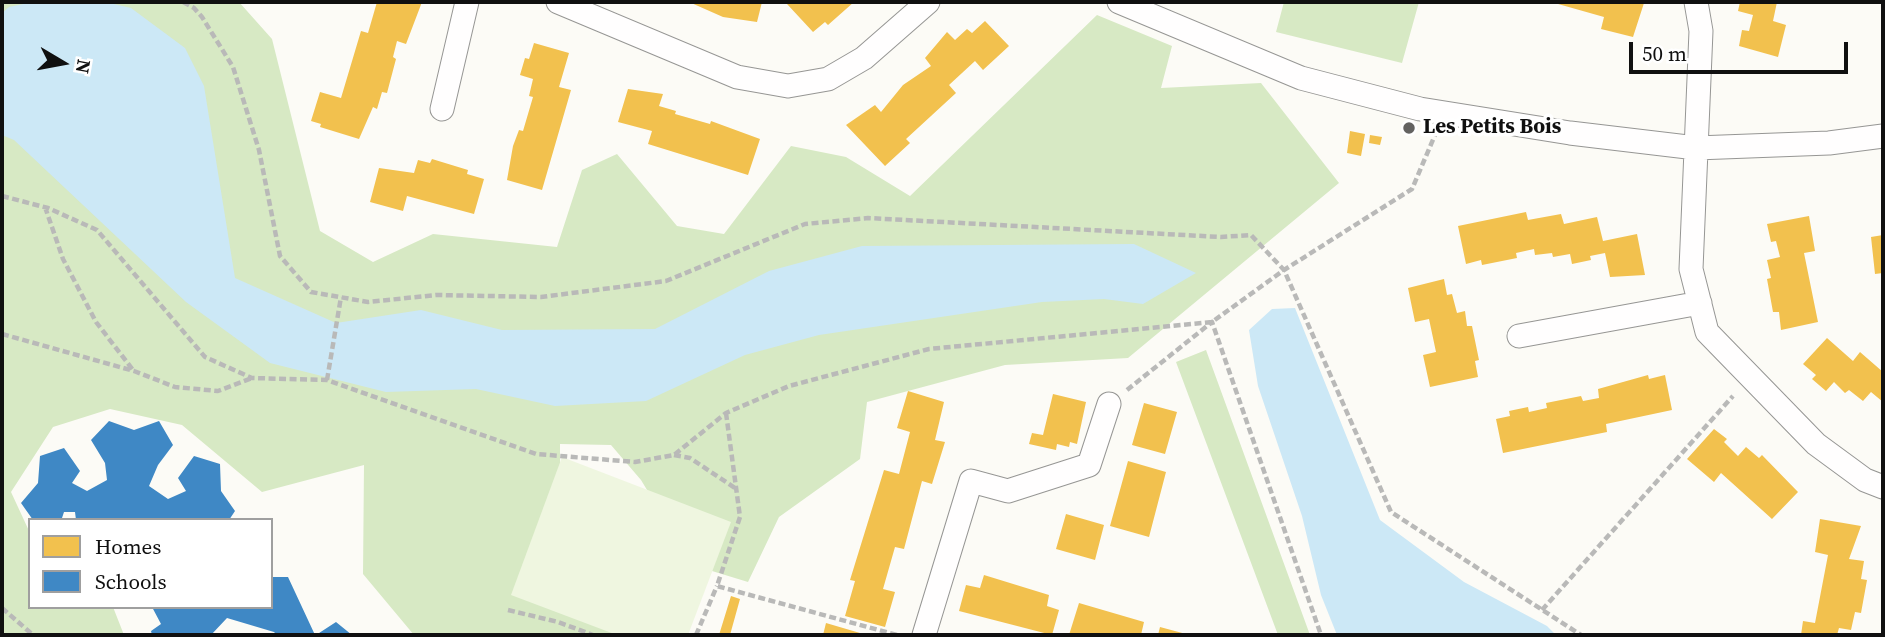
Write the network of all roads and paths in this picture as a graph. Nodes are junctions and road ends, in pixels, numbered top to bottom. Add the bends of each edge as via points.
1 (183, 2) edge
2 (467, 2) edge
3 (558, 2) edge
4 (928, 2) edge
5 (1119, 2) edge
6 (1696, 2) edge
7 (601, 11) edge
8 (442, 109) dead end
9 (1444, 112) junction
10 (1883, 136) edge
11 (1696, 148) junction
12 (2, 196) edge
13 (45, 207) junction
14 (1284, 270) junction
15 (341, 297) junction
16 (1700, 303) junction
17 (1212, 322) junction
18 (2, 334) edge
19 (1519, 336) dead end
20 (134, 371) junction
21 (1750, 377) junction
22 (252, 378) junction
23 (327, 380) junction
24 (1109, 404) joint
25 (726, 413) junction
26 (674, 455) junction
27 (1883, 487) edge
28 (736, 488) junction
29 (716, 586) junction
30 (2, 608) edge
31 (508, 610) dead end
32 (1542, 610) junction
33 (33, 635) edge
34 (593, 635) edge
35 (696, 635) edge
36 (897, 635) edge
37 (924, 635) edge
38 (1321, 635) edge
39 (1581, 635) edge

1 - 15 path via 202,18 233,66 259,150 280,256 311,292
2 - 8 street
3 - 7 street
4 - 7 street via 864,58 828,79 788,86 737,77
5 - 9 street via 1301,78
6 - 11 street via 1701,31
9 - 11 street
9 - 14 path via 1412,189
10 - 11 street via 1829,143
11 - 16 street via 1691,269
12 - 13 path
13 - 20 path via 62,259 96,322
13 - 22 path via 97,230 205,357
14 - 15 path via 1251,235 868,218 805,224 666,281 541,297 436,295 368,302
14 - 17 path
14 - 32 path via 1391,512
15 - 23 path
16 - 19 street
16 - 21 street via 1707,332
17 - 24 path
17 - 25 path via 929,349 789,386
17 - 38 path
18 - 20 path
20 - 22 path via 175,387 218,391
21 - 27 street via 1816,444 1865,481
21 - 32 path
22 - 23 path
23 - 26 path via 536,454 635,462
24 - 37 street via 1089,465 1008,491 971,481
25 - 26 path
25 - 28 path
26 - 28 path via 690,458
28 - 29 path via 740,517
29 - 35 path
29 - 36 path
30 - 33 path
31 - 34 path
32 - 39 path

